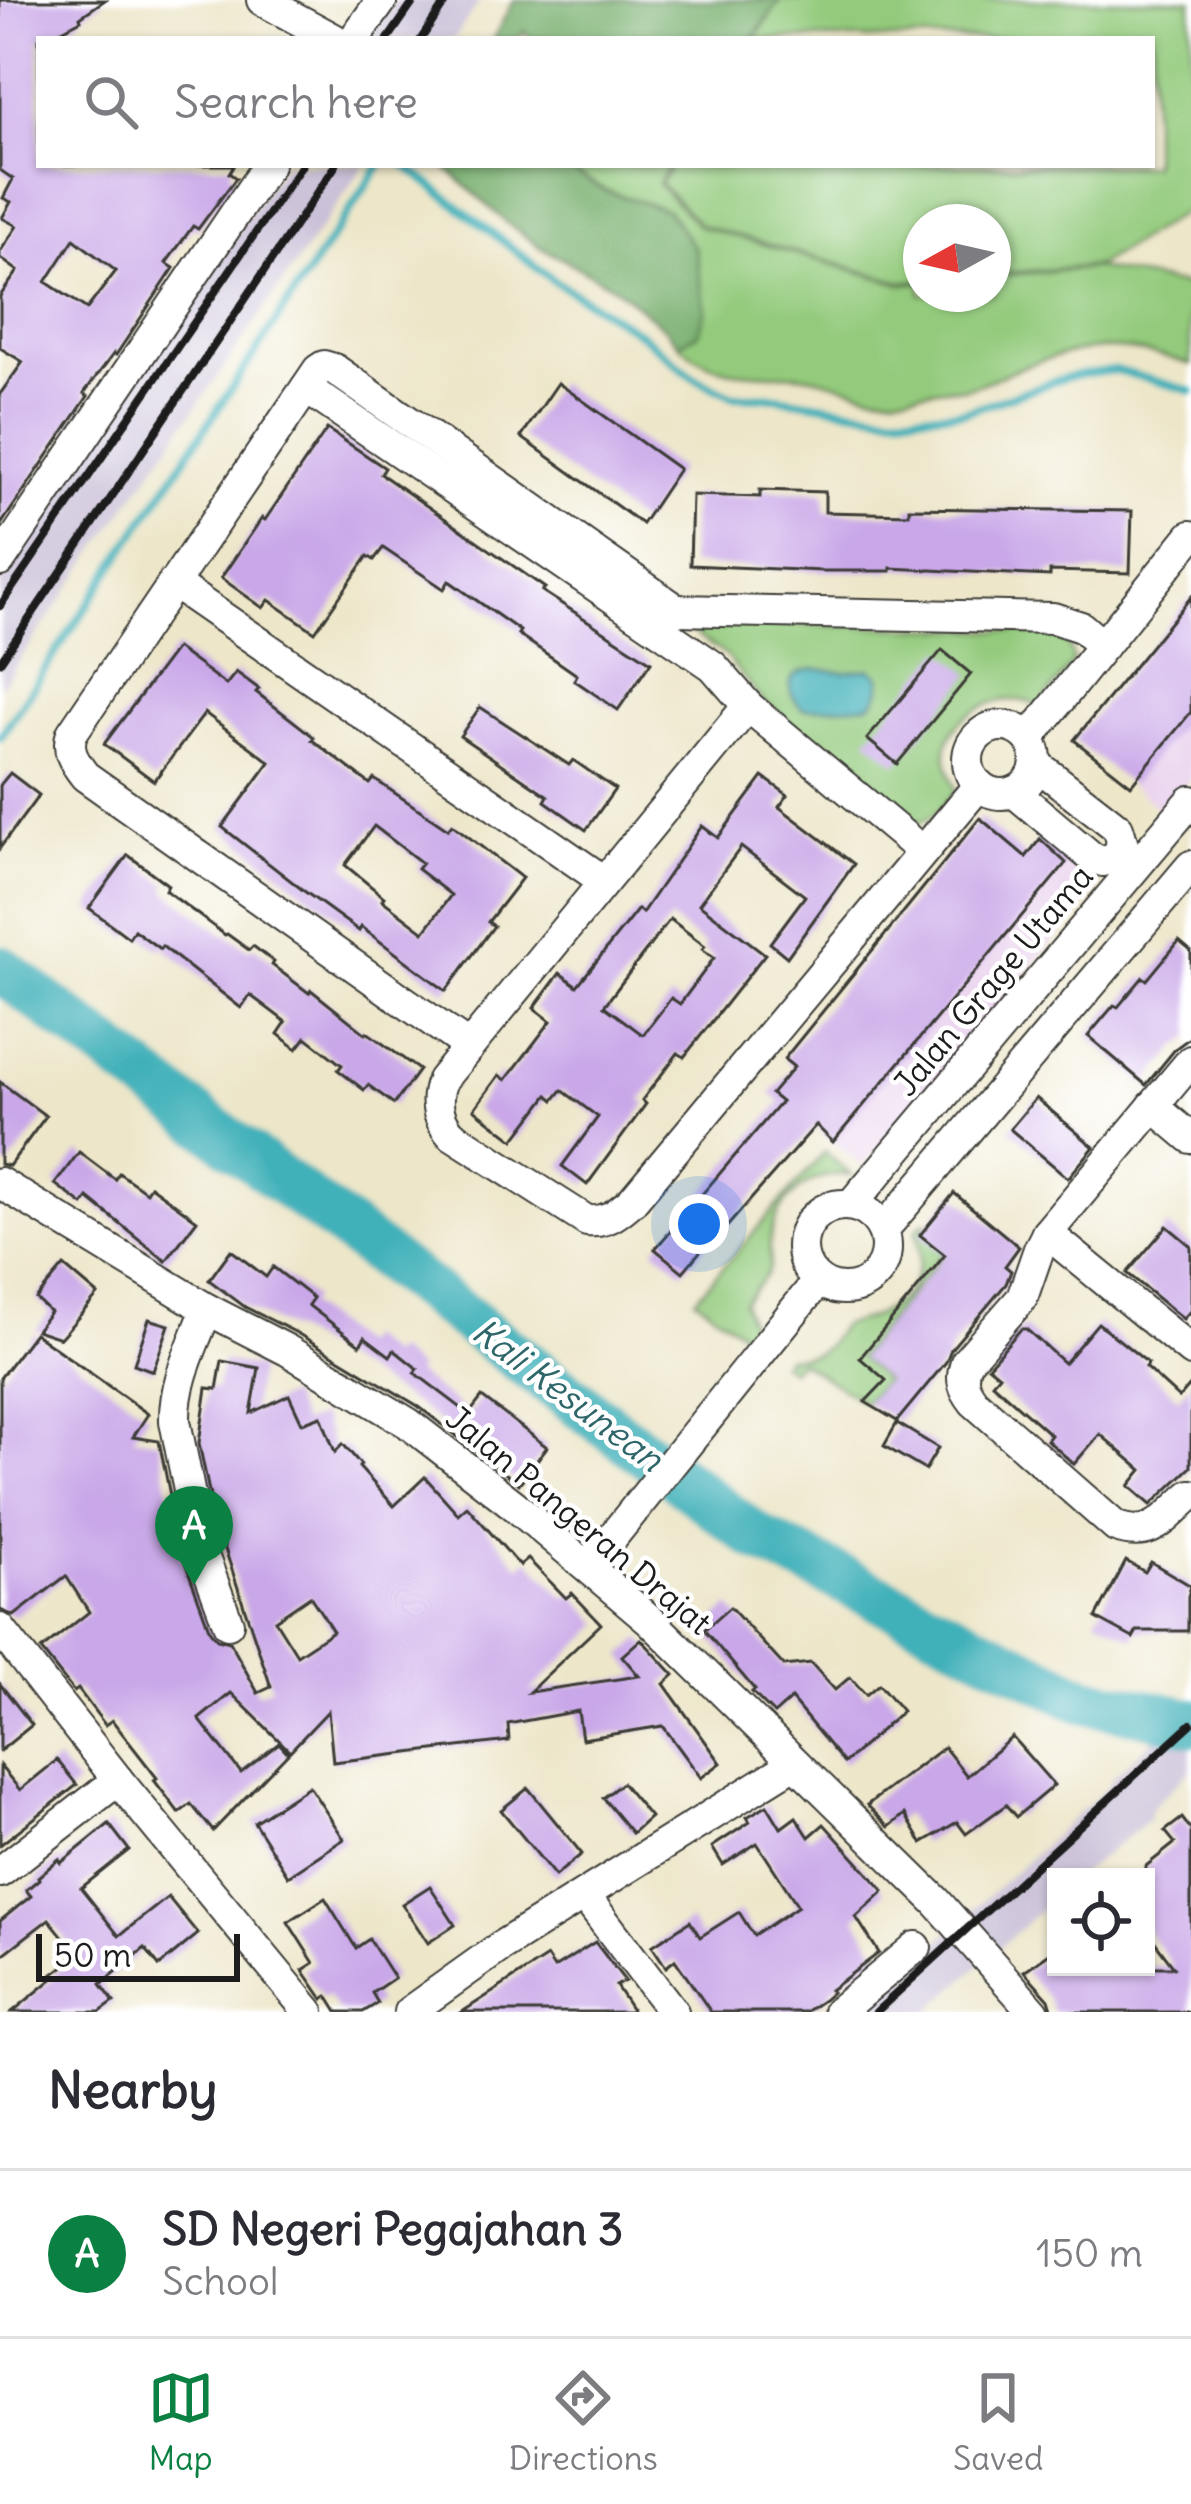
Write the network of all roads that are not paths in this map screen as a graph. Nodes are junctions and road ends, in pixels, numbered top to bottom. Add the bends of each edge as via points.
1 (262, 0) edge
2 (382, 0) edge
3 (328, 36) edge
4 (356, 36) edge
5 (266, 168) edge
6 (1191, 536) edge
7 (0, 561) edge
8 (173, 583) junction
9 (668, 621) junction
10 (1103, 646) junction
11 (748, 706) junction
12 (1033, 751) junction
13 (979, 785) junction
14 (1014, 792) junction
15 (1191, 801) edge
16 (922, 851) junction
17 (1125, 864) junction
18 (1188, 877) edge
19 (604, 881) junction
20 (469, 1047) junction
21 (1191, 1061) edge
22 (1154, 1106) junction
23 (1191, 1138) edge
24 (0, 1183) edge
25 (851, 1204) junction
26 (883, 1230) junction
27 (1047, 1233) junction
28 (818, 1281) junction
29 (207, 1309) junction
30 (1191, 1352) edge
31 (1191, 1495) edge
32 (589, 1566) junction
33 (228, 1624) dead end
34 (0, 1629) edge
35 (795, 1763) junction
36 (118, 1780) junction
37 (0, 1872) edge
38 (584, 1895) junction
39 (916, 1947) dead end
40 (309, 2012) edge
41 (409, 2012) edge
42 (673, 2012) edge
43 (838, 2012) edge
44 (1034, 2012) edge

1 - 3 street
2 - 4 street
5 - 7 street
6 - 10 street
8 - 9 street via 318,370 329,366
8 - 19 street
8 - 20 street via 72,733 74,762
9 - 10 street via 1054,618
9 - 11 street
10 - 12 street
11 - 16 street
11 - 19 street
12 - 13 street via 1017,728 985,730 968,756
12 - 14 street via 1032,776
12 - 17 street via 1118,828
13 - 14 street
13 - 16 street
14 - 17 street via 1094,859
15 - 17 street, Jalan Grage Utama
16 - 20 street via 632,1201 600,1222 577,1215 443,1125 437,1093
17 - 18 street
17 - 25 street, Jalan Grage Utama
18 - 26 street
19 - 20 street
21 - 22 street
22 - 23 street
22 - 27 street
24 - 29 street, Jalan Pangeran Drajat
25 - 26 street
25 - 28 street via 824,1209 805,1230 803,1258
26 - 28 street via 882,1267 870,1281 853,1289
27 - 30 street
27 - 31 street via 1022,1298 966,1362 964,1389 1116,1527 1152,1529
28 - 32 street
29 - 32 street, Jalan Pangeran Drajat via 408,1424
29 - 33 street via 180,1381 175,1421 198,1538
32 - 35 street, Jalan Pangeran Drajat
34 - 36 street
35 - 38 street
35 - 44 street, Jalan Pangeran Drajat via 936,1901
36 - 37 street
36 - 40 street
38 - 41 street
38 - 42 street
39 - 43 street

